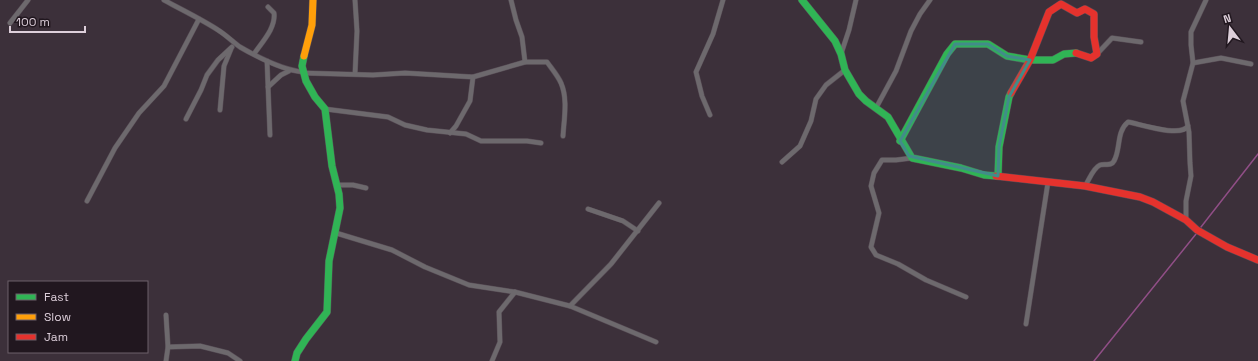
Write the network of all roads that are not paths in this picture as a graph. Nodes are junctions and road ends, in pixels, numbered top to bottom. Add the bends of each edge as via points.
1 (28, 0) edge
2 (164, 0) edge
3 (313, 0) edge
4 (355, 0) edge
5 (511, 0) edge
6 (723, 0) edge
7 (802, 0) edge
8 (856, 0) edge
9 (930, 0) edge
10 (1206, 0) edge
11 (268, 7) dead end
12 (200, 19) junction
13 (10, 23) dead end
14 (1141, 42) dead end
15 (240, 46) junction
16 (232, 47) junction
17 (254, 54) junction
18 (841, 54) junction
19 (1097, 54) junction
20 (1030, 60) junction
21 (267, 61) junction
22 (525, 62) junction
23 (1193, 63) junction
24 (1251, 64) dead end
25 (845, 70) junction
26 (290, 71) junction
27 (304, 72) junction
28 (355, 74) junction
29 (473, 77) junction
30 (268, 87) junction
31 (876, 108) junction
32 (324, 109) junction
33 (220, 110) dead end
34 (710, 115) dead end
35 (186, 119) dead end
36 (1188, 126) junction
37 (450, 133) junction
38 (270, 135) dead end
39 (563, 136) dead end
40 (900, 140) junction
41 (541, 143) dead end
42 (912, 158) junction
43 (782, 162) dead end
44 (998, 176) junction
45 (1048, 182) junction
46 (336, 185) junction
47 (1085, 186) junction
48 (366, 188) dead end
49 (87, 201) dead end
50 (660, 203) dead end
51 (588, 209) dead end
52 (1186, 220) junction
53 (638, 231) junction
54 (336, 233) junction
55 (1258, 260) edge
56 (515, 292) junction
57 (966, 297) dead end
58 (570, 306) junction
59 (166, 315) dead end
60 (1026, 324) dead end
61 (656, 342) dead end
62 (168, 347) junction
63 (166, 361) edge
64 (240, 361) edge
65 (295, 361) edge
66 (492, 361) edge

1 - 13 street
2 - 12 street
3 - 27 street via 313,24 302,66
4 - 28 street via 358,30
5 - 22 street via 522,37
6 - 34 street via 713,34 696,72
7 - 18 street via 835,41
8 - 18 street
9 - 31 street via 910,31 896,71
10 - 23 street via 1191,32
11 - 17 street via 274,13 273,23
12 - 15 street
12 - 49 street via 164,86 139,113 115,148
14 - 19 street via 1112,38
15 - 16 street
15 - 17 street
16 - 33 street via 224,66
16 - 35 street via 207,75
17 - 21 street
18 - 25 street
19 - 20 street via 1091,58 1076,53 1064,54 1053,60
19 - 20 street via 1094,14 1085,8 1077,13 1061,4 1049,12
20 - 40 street via 1007,56 988,44 955,44
20 - 44 street via 1009,97 999,147
21 - 26 street
21 - 30 street
22 - 29 street
22 - 39 street via 547,62 561,83 565,103
23 - 24 street via 1221,58
23 - 36 street via 1183,101
25 - 31 street via 860,94
25 - 43 street via 826,85 816,99 811,121 800,146
26 - 27 street
26 - 30 street via 281,75
27 - 28 street
27 - 32 street
28 - 29 street via 405,73
29 - 37 street via 470,101
30 - 38 street
31 - 40 street via 888,117
32 - 37 street via 388,117 405,125
32 - 46 street
36 - 47 street via 1183,131 1164,130 1128,122 1121,131 1114,162 1100,164
36 - 52 street via 1191,176 1186,201
37 - 41 street via 466,134 481,141
40 - 42 street
42 - 44 street
42 - 57 street via 882,160 874,173 871,186 879,213 871,247 876,255
44 - 45 street
45 - 47 street
45 - 60 street
46 - 48 street
46 - 54 street via 340,201
47 - 52 street via 1140,197
50 - 53 street
51 - 53 street via 623,221
52 - 55 street via 1208,237
53 - 58 street via 611,264
54 - 56 street via 392,250 469,285
54 - 65 street via 329,261 327,312 306,339
56 - 58 street
56 - 66 street via 499,312 500,342
58 - 61 street
59 - 62 street
62 - 63 street
62 - 64 street via 200,346 228,353

